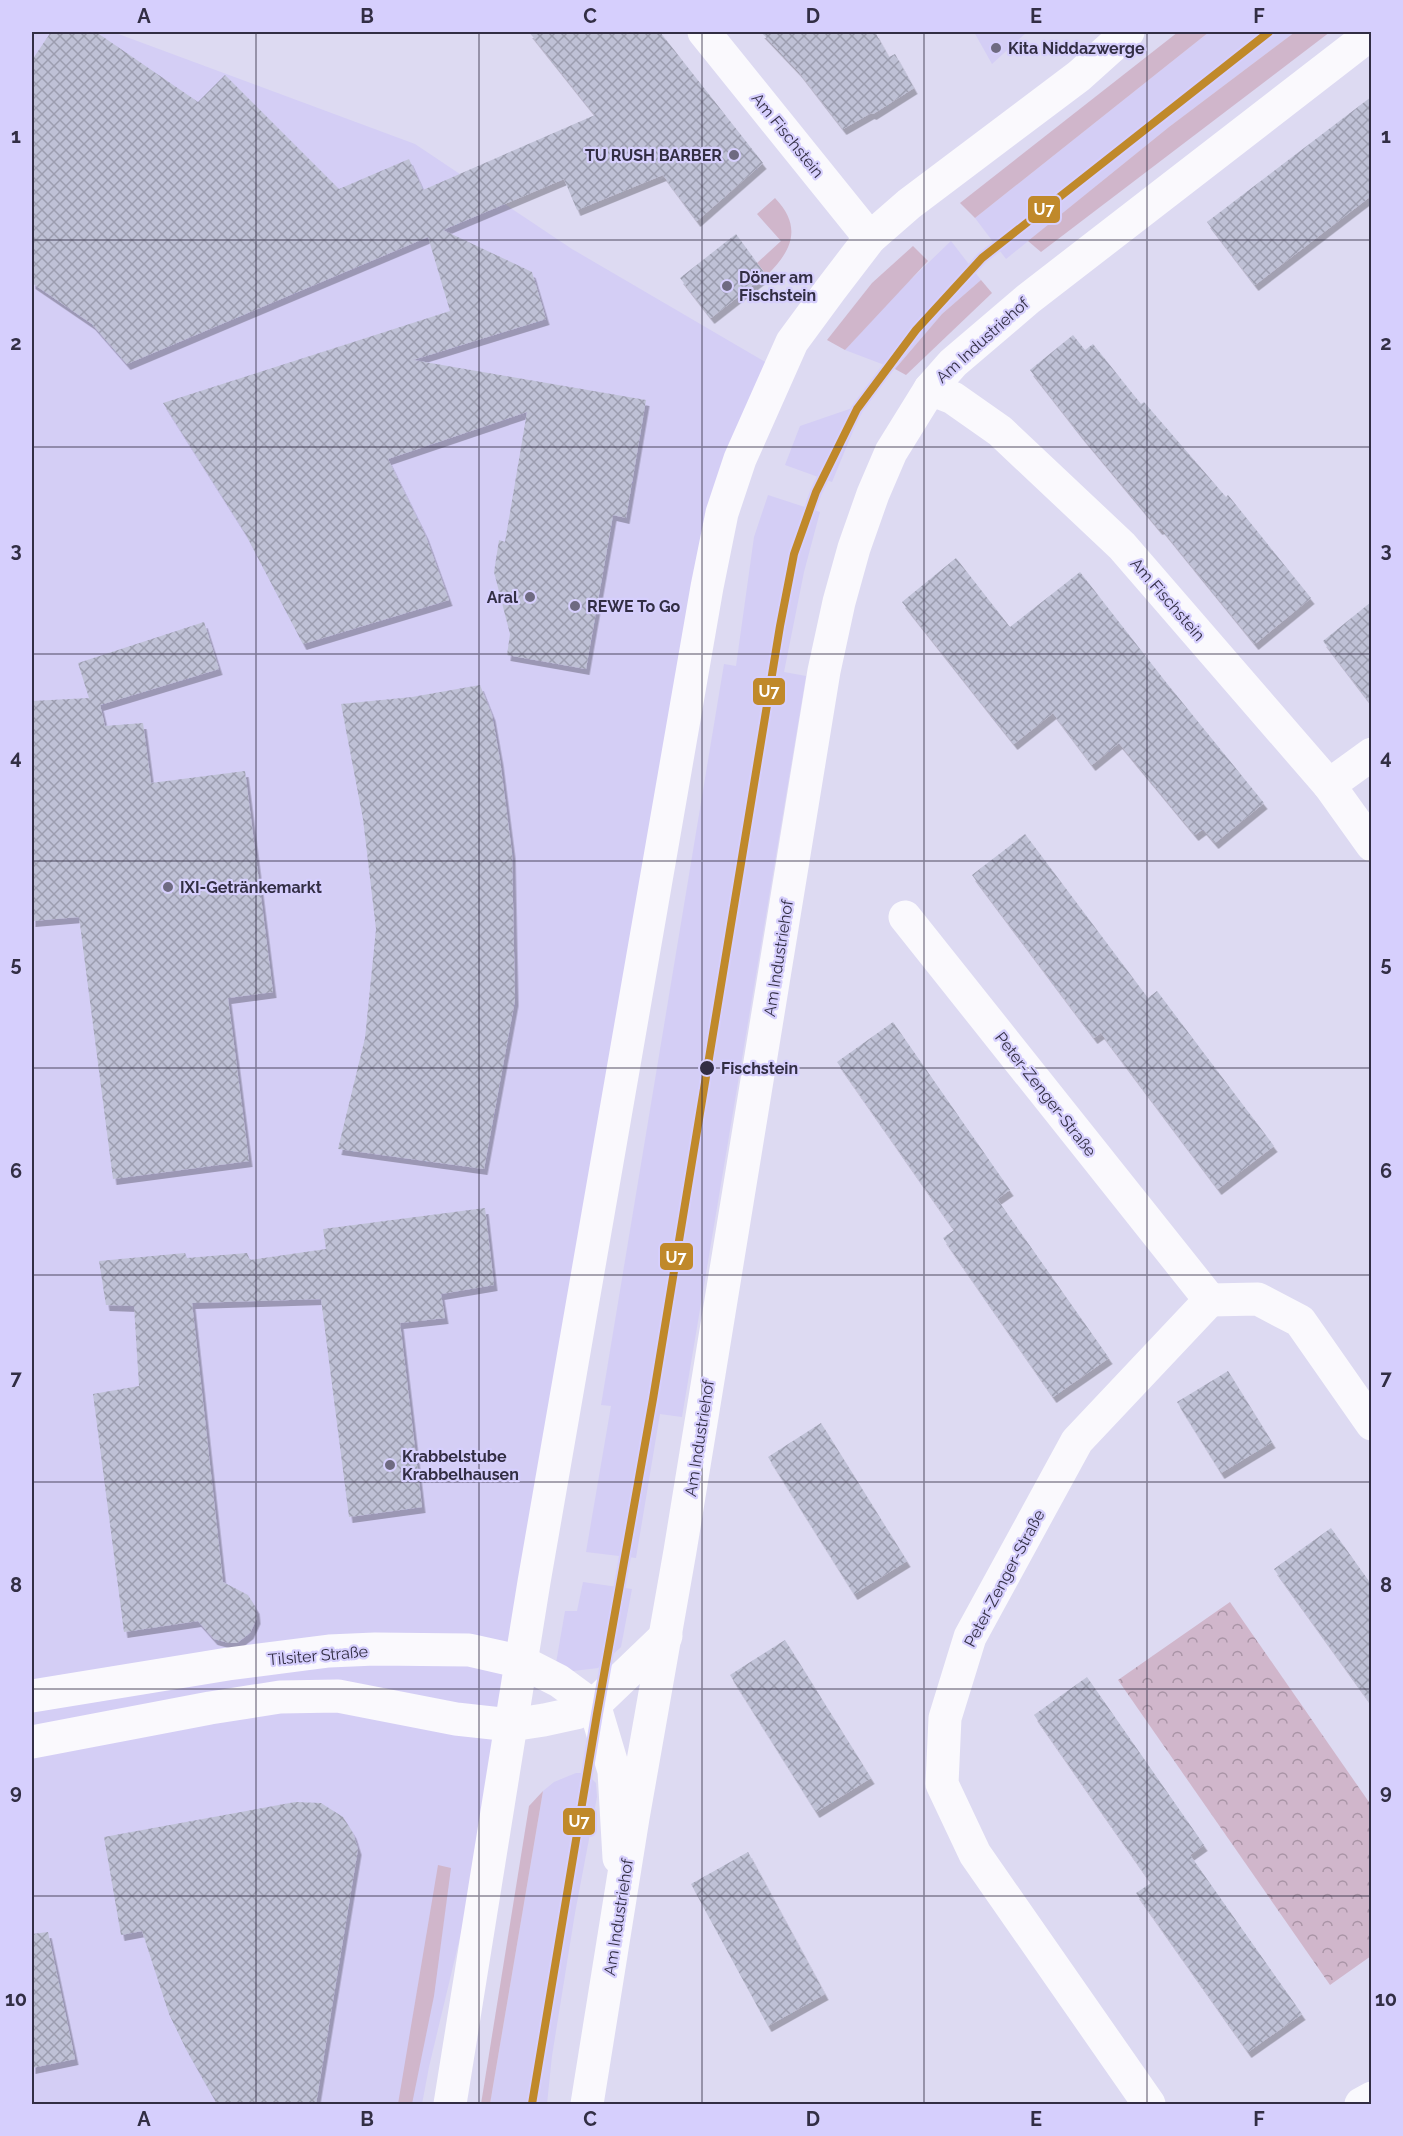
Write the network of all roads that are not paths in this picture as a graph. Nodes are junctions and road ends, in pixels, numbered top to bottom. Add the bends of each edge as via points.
1 (704, 32) edge
2 (1128, 32) edge
3 (1371, 33) edge
4 (870, 238) junction
5 (930, 389) junction
6 (1371, 754) edge
7 (1329, 785) junction
8 (1371, 845) edge
9 (905, 917) dead end
10 (1210, 1300) junction
11 (1371, 1424) edge
12 (666, 1636) junction
13 (522, 1662) junction
14 (32, 1695) edge
15 (593, 1706) junction
16 (511, 1725) junction
17 (32, 1742) edge
18 (621, 1901) junction
19 (1371, 2098) edge
20 (450, 2104) edge
21 (587, 2104) edge
22 (1149, 2104) edge
23 (1361, 2104) edge

1 - 4 main road, Am Fischstein
2 - 4 main road via 1079,75
3 - 5 main road, Am Industriehof via 1028,299 953,363
4 - 13 main road via 792,342 740,459 722,513
5 - 7 main road, Am Fischstein via 953,398 1000,431 1122,546
5 - 12 main road, Am Industriehof via 891,452 873,494 854,548 824,671
6 - 7 main road
7 - 8 main road, Am Fischstein
9 - 10 main road, Peter-Zenger-Straße
10 - 11 main road via 1258,1299 1300,1321
10 - 22 main road, Peter-Zenger-Straße via 1077,1442 970,1638 945,1718 942,1784 975,1854
12 - 15 main road
12 - 18 main road, Am Industriehof
13 - 14 main road, Tilsiter Straße via 469,1650 329,1651
13 - 15 main road, Tilsiter Straße via 559,1681
13 - 16 main road
15 - 16 main road
15 - 18 main road via 614,1771
16 - 17 main road via 456,1719 338,1696 280,1697
16 - 20 main road
18 - 21 main road, Am Industriehof
19 - 23 main road

